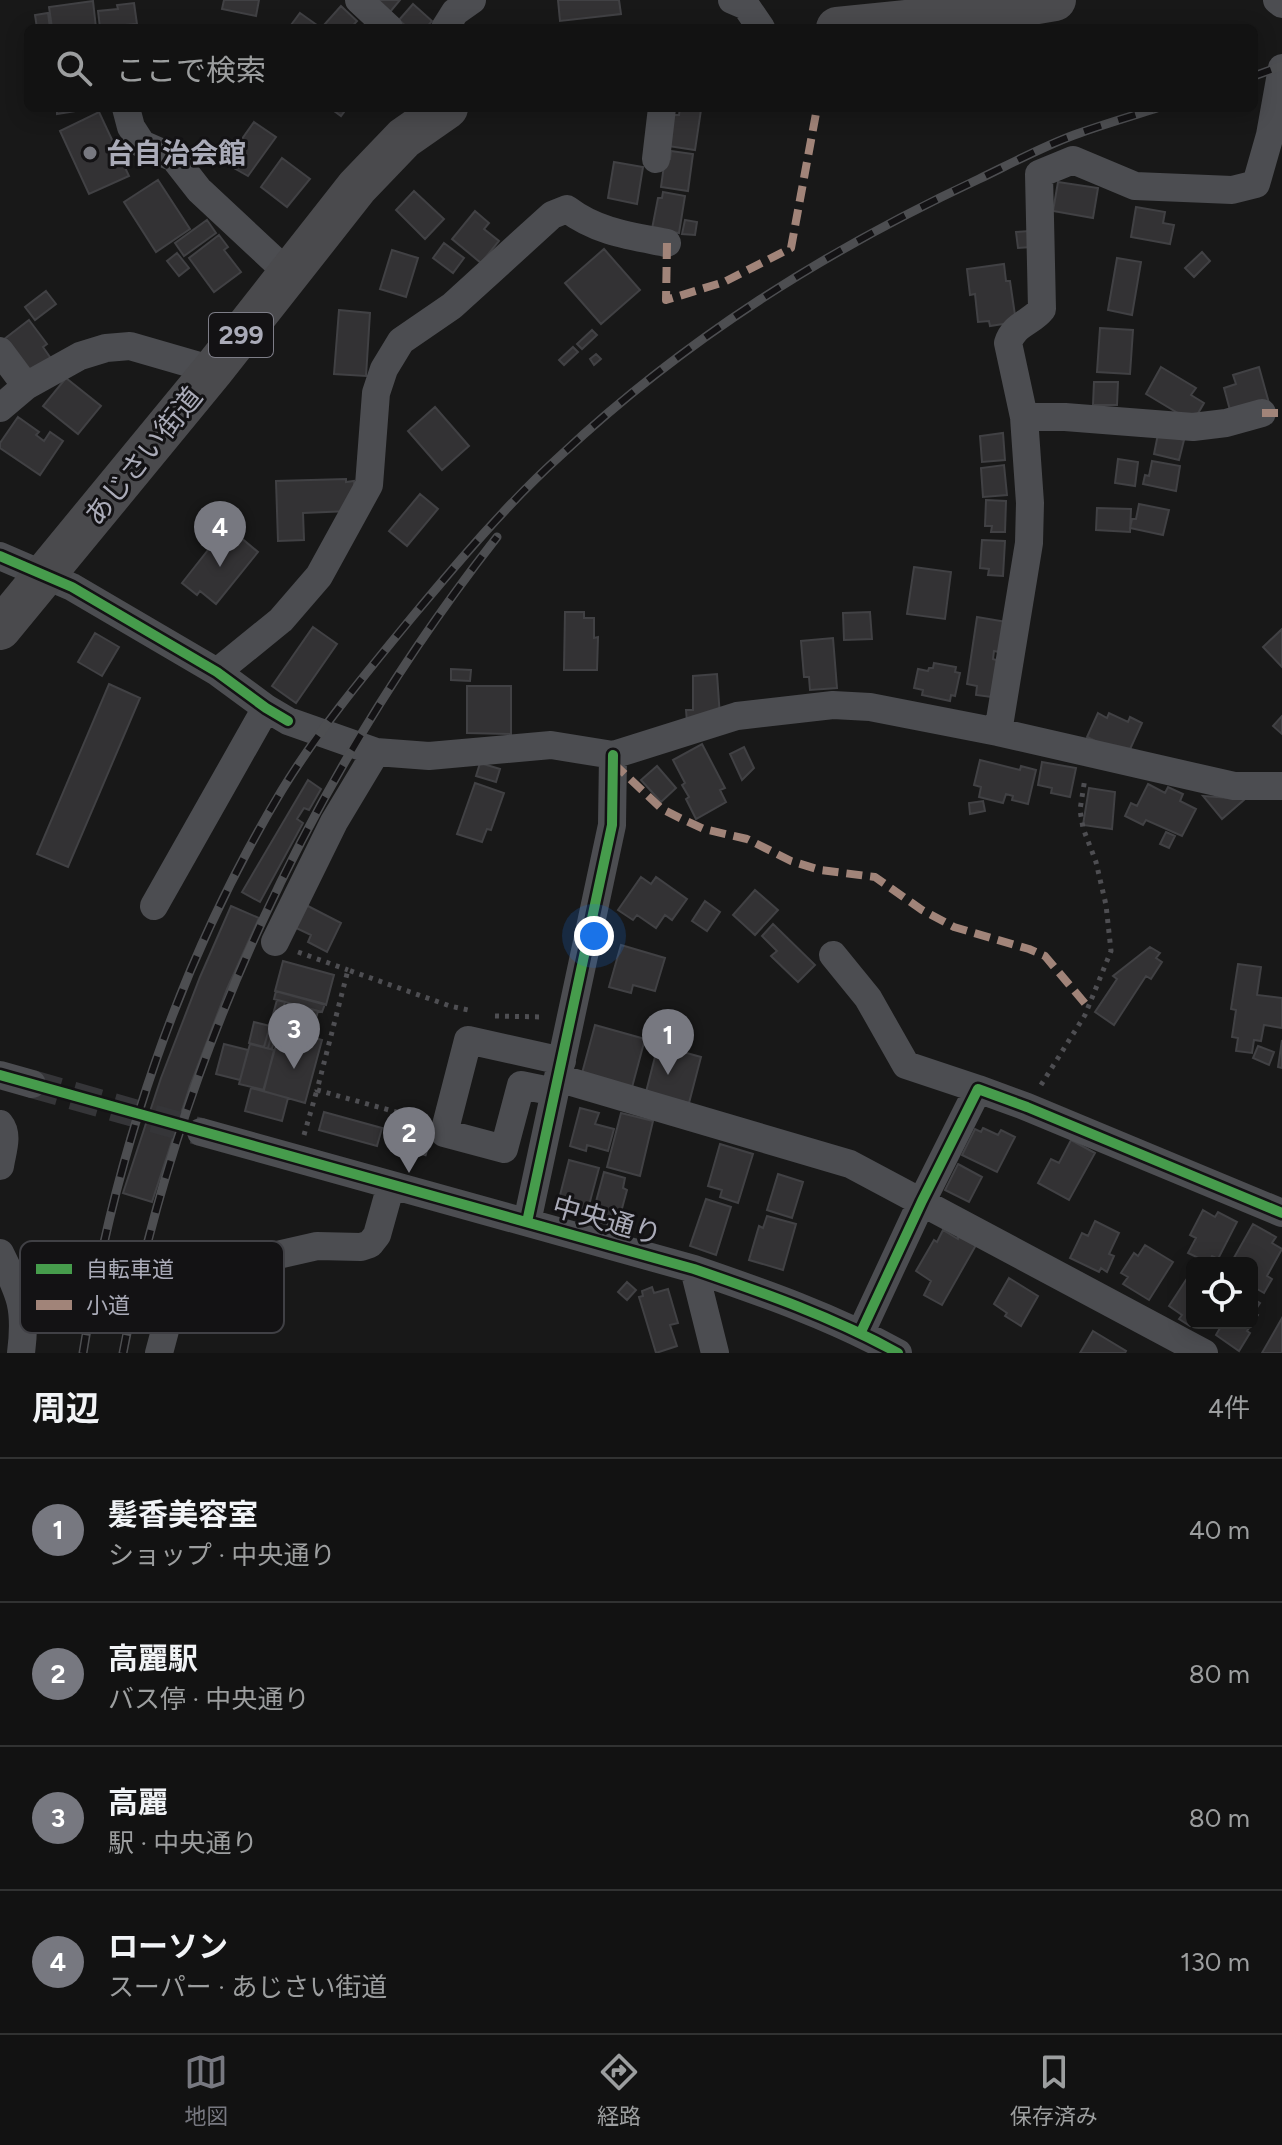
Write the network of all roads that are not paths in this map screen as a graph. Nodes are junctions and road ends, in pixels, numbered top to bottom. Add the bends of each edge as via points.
1 (359, 0) edge
2 (472, 0) edge
3 (732, 0) edge
4 (1055, 0) edge
5 (1277, 0) edge
6 (1282, 4) edge
7 (385, 24) edge
8 (448, 24) edge
9 (758, 24) edge
10 (876, 24) edge
11 (1282, 68) edge
12 (127, 112) edge
13 (441, 112) edge
14 (662, 112) edge
15 (656, 159) dead end
16 (667, 243) dead end
17 (289, 274) junction
18 (0, 351) edge
19 (213, 370) junction
20 (26, 386) junction
21 (0, 408) edge
22 (1262, 413) dead end
23 (1024, 417) junction
24 (0, 556) edge
25 (46, 574) junction
26 (0, 629) edge
27 (217, 672) junction
28 (277, 714) junction
29 (998, 732) junction
30 (376, 752) junction
31 (613, 755) junction
32 (1282, 786) edge
33 (154, 906) dead end
34 (284, 946) road end
35 (833, 955) dead end
36 (0, 1075) edge
37 (558, 1077) junction
38 (32, 1084) tunnel mouth
39 (978, 1089) junction
40 (0, 1124) edge
41 (201, 1132) tunnel mouth
42 (0, 1166) edge
43 (391, 1185) junction
44 (922, 1201) junction
45 (1282, 1213) edge
46 (527, 1222) junction
47 (284, 1254) edge
48 (4, 1269) edge
49 (694, 1269) junction
50 (20, 1301) edge
51 (861, 1332) junction
52 (24, 1333) edge
53 (164, 1333) edge
54 (21, 1353) edge
55 (159, 1353) edge
56 (715, 1353) edge
57 (898, 1353) edge
58 (1204, 1353) edge

1 - 7 street
2 - 8 street
3 - 9 street via 746,6
4 - 10 highway
5 - 6 street
11 - 23 street via 1256,184 1232,190 1135,186 1073,160 1039,174 1042,309 1011,333 1008,343
12 - 17 street via 142,144 174,158 199,190
13 - 17 highway, あじさい街道 / 299 via 404,138 366,177
14 - 15 street
16 - 27 street via 604,230 567,209 552,215 452,306 401,341 376,393 369,485 319,576 281,620
17 - 19 highway, あじさい街道 / 299
18 - 20 street
19 - 20 street via 130,346 106,348
19 - 25 highway, あじさい街道 / 299
20 - 21 street
22 - 23 street via 1193,427
23 - 29 street via 1029,543
24 - 25 street
25 - 26 highway, あじさい街道 / 299
25 - 27 street
27 - 28 street
28 - 30 street
28 - 33 street
29 - 31 street via 870,707 833,705 737,716
29 - 32 street via 1234,786
30 - 31 street via 429,756 551,745
30 - 34 street via 334,822
31 - 37 street via 612,825
35 - 39 street via 868,998 906,1065
36 - 38 street
37 - 37 street via 521,1085 504,1149 444,1133 468,1040
37 - 44 street via 850,1164
37 - 46 street
39 - 44 street
39 - 45 street
40 - 42 street
41 - 43 street, 中央通り
43 - 46 street, 中央通り
43 - 47 street via 370,1244
44 - 51 street
44 - 58 street
46 - 49 street, 中央通り
48 - 50 street
49 - 51 street, 中央通り
49 - 56 street
51 - 57 street, 中央通り
52 - 54 street
53 - 55 street

